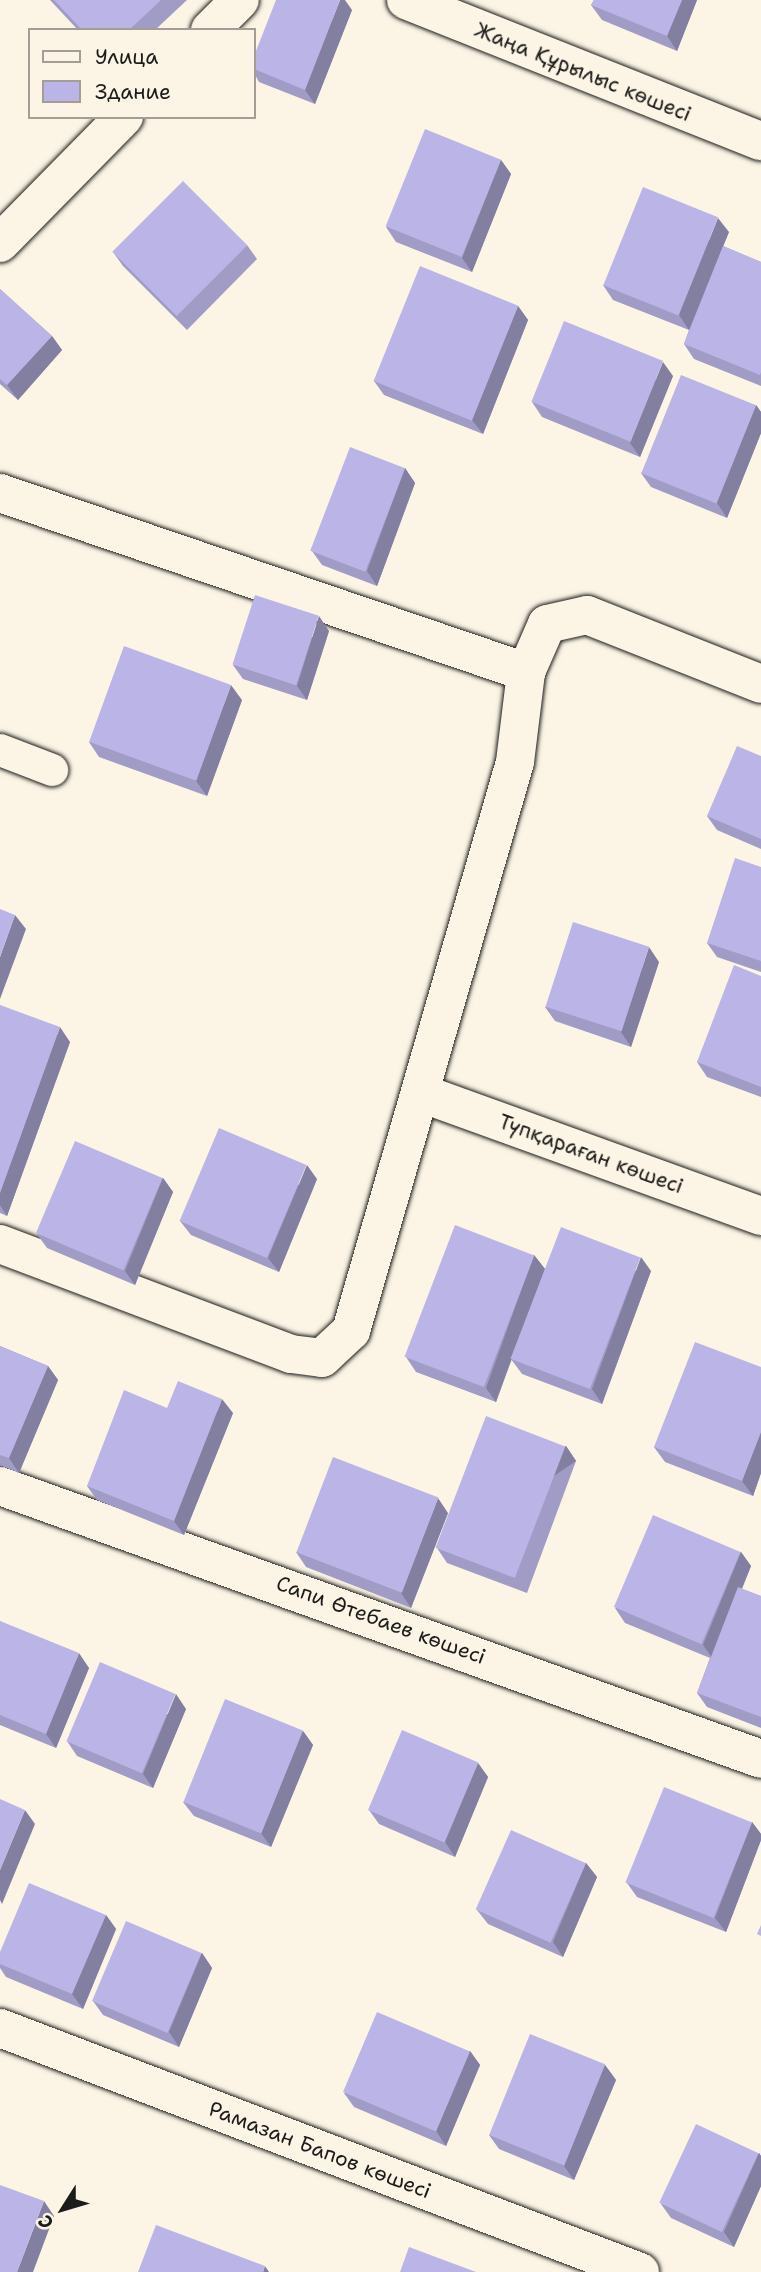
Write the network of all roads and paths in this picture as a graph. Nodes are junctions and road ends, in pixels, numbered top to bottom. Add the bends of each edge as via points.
1 (240, 0) edge
2 (406, 0) edge
3 (212, 28) edge
4 (122, 119) edge
5 (761, 141) edge
6 (0, 243) edge
7 (0, 493) edge
8 (526, 672) junction
9 (761, 684) edge
10 (0, 750) edge
11 (52, 770) dead end
12 (421, 1093) junction
13 (761, 1216) edge
14 (0, 1244) edge
15 (0, 1486) edge
16 (761, 1759) edge
17 (0, 2028) edge
18 (640, 2272) edge

1 - 3 street
2 - 5 street, Жаңа Құрылыс көшесі
4 - 6 street
7 - 8 street
8 - 9 street via 547,624 587,615
8 - 12 street via 515,762
10 - 11 lane
12 - 13 street, Түпқараған көшесі
12 - 14 street via 351,1331 322,1358 291,1354
15 - 16 street, Сапи Өтебаев көшесі
17 - 18 street, Рамазан Бапов көшесі

